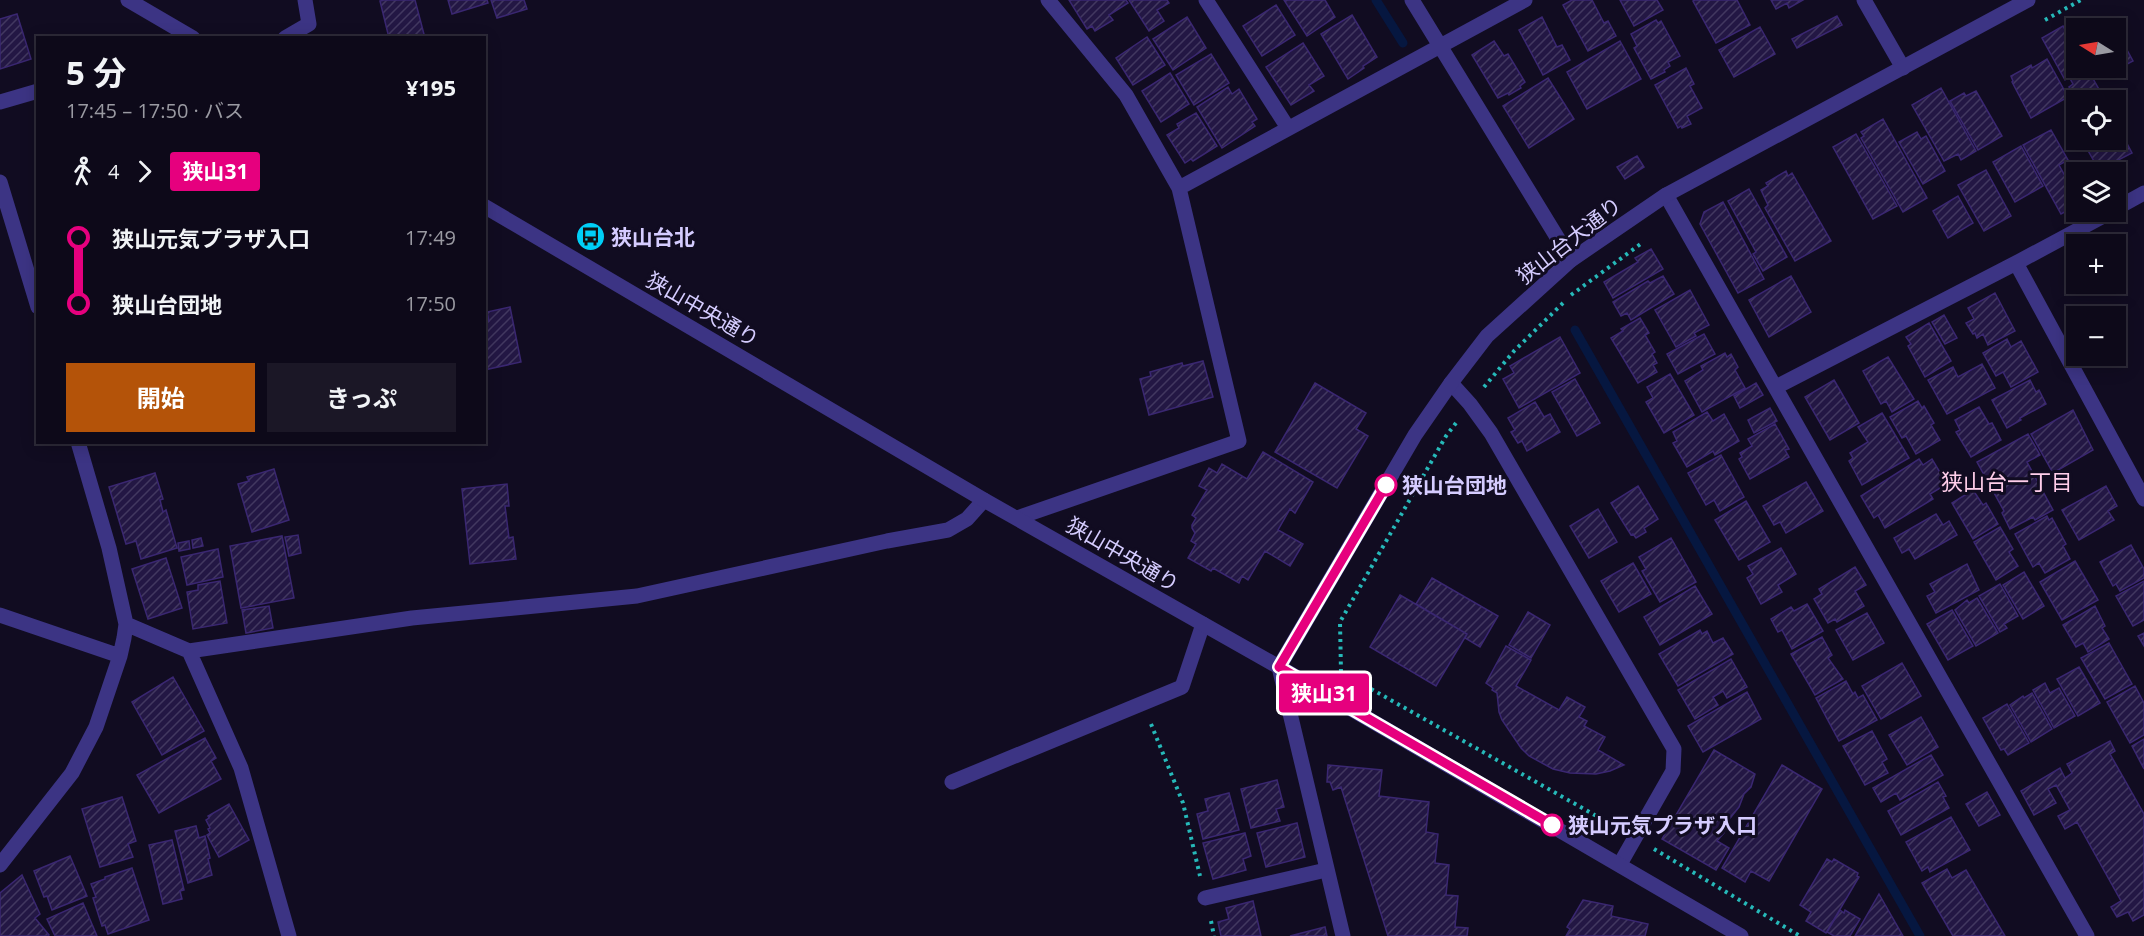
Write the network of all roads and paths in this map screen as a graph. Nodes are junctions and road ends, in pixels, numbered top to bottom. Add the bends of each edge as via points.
1 (128, 0) edge
2 (305, 0) edge
3 (1048, 0) edge
4 (1206, 0) edge
5 (1412, 0) edge
6 (1525, 0) edge
7 (1864, 0) edge
8 (2028, 0) edge
9 (2081, 0) edge
10 (2040, 22) dead end
11 (190, 36) edge
12 (288, 36) edge
13 (1440, 45) junction
14 (1903, 68) junction
15 (36, 92) edge
16 (0, 102) edge
17 (1287, 128) junction
18 (0, 182) edge
19 (1179, 188) junction
20 (2144, 194) edge
21 (1666, 195) junction
22 (2126, 203) edge
23 (486, 207) edge
24 (2092, 222) edge
25 (1643, 243) dead end
26 (1570, 260) junction
27 (2016, 263) junction
28 (36, 300) edge
29 (1451, 383) junction
30 (1776, 387) junction
31 (1470, 404) junction
32 (79, 444) edge
33 (2144, 499) edge
34 (984, 500) junction
35 (1017, 518) junction
36 (0, 615) edge
37 (126, 624) junction
38 (1203, 624) junction
39 (189, 651) junction
40 (120, 656) junction
41 (1279, 667) junction
42 (1142, 704) junction
43 (952, 782) dead end
44 (1635, 838) junction
45 (1620, 864) junction
46 (0, 865) edge
47 (1326, 870) junction
48 (1205, 898) junction
49 (289, 936) edge
50 (1214, 936) edge
51 (1343, 936) edge
52 (1741, 936) edge
53 (1800, 936) edge
54 (2088, 936) edge

1 - 11 street
2 - 12 street via 309,24
3 - 19 street via 1126,95
4 - 17 street
5 - 13 street
6 - 13 street
7 - 14 street
8 - 14 street, 狭山台大通り
9 - 10 path
13 - 17 street
13 - 26 street
14 - 21 street, 狭山台大通り
15 - 16 street
17 - 19 street
18 - 28 street
19 - 35 street via 1239,441
20 - 22 street
21 - 26 street, 狭山台大通り
21 - 30 street
23 - 34 street, 狭山中央通り
24 - 27 street
25 - 31 path via 1571,296 1514,351
26 - 29 street, 狭山台大通り via 1487,336
27 - 30 street
27 - 33 street
29 - 31 street
29 - 41 street, 狭山台大通り via 1415,435
30 - 54 street
31 - 44 street via 1491,433 1674,749 1673,771
31 - 44 path via 1446,436 1340,622 1341,672
32 - 37 street
34 - 35 street, 狭山中央通り
34 - 39 street via 967,519 948,530 637,596 412,618
35 - 38 street, 狭山中央通り
36 - 40 street
37 - 39 street
37 - 40 street
38 - 41 street, 狭山中央通り
38 - 42 street via 1182,687
39 - 49 street via 241,768
40 - 46 street via 96,727 72,773
41 - 45 street, 狭山中央通り
41 - 47 street
42 - 43 street
42 - 48 path via 1183,802
44 - 45 street
44 - 53 path
45 - 52 street, 狭山中央通り
47 - 48 street
47 - 51 street
48 - 50 path

